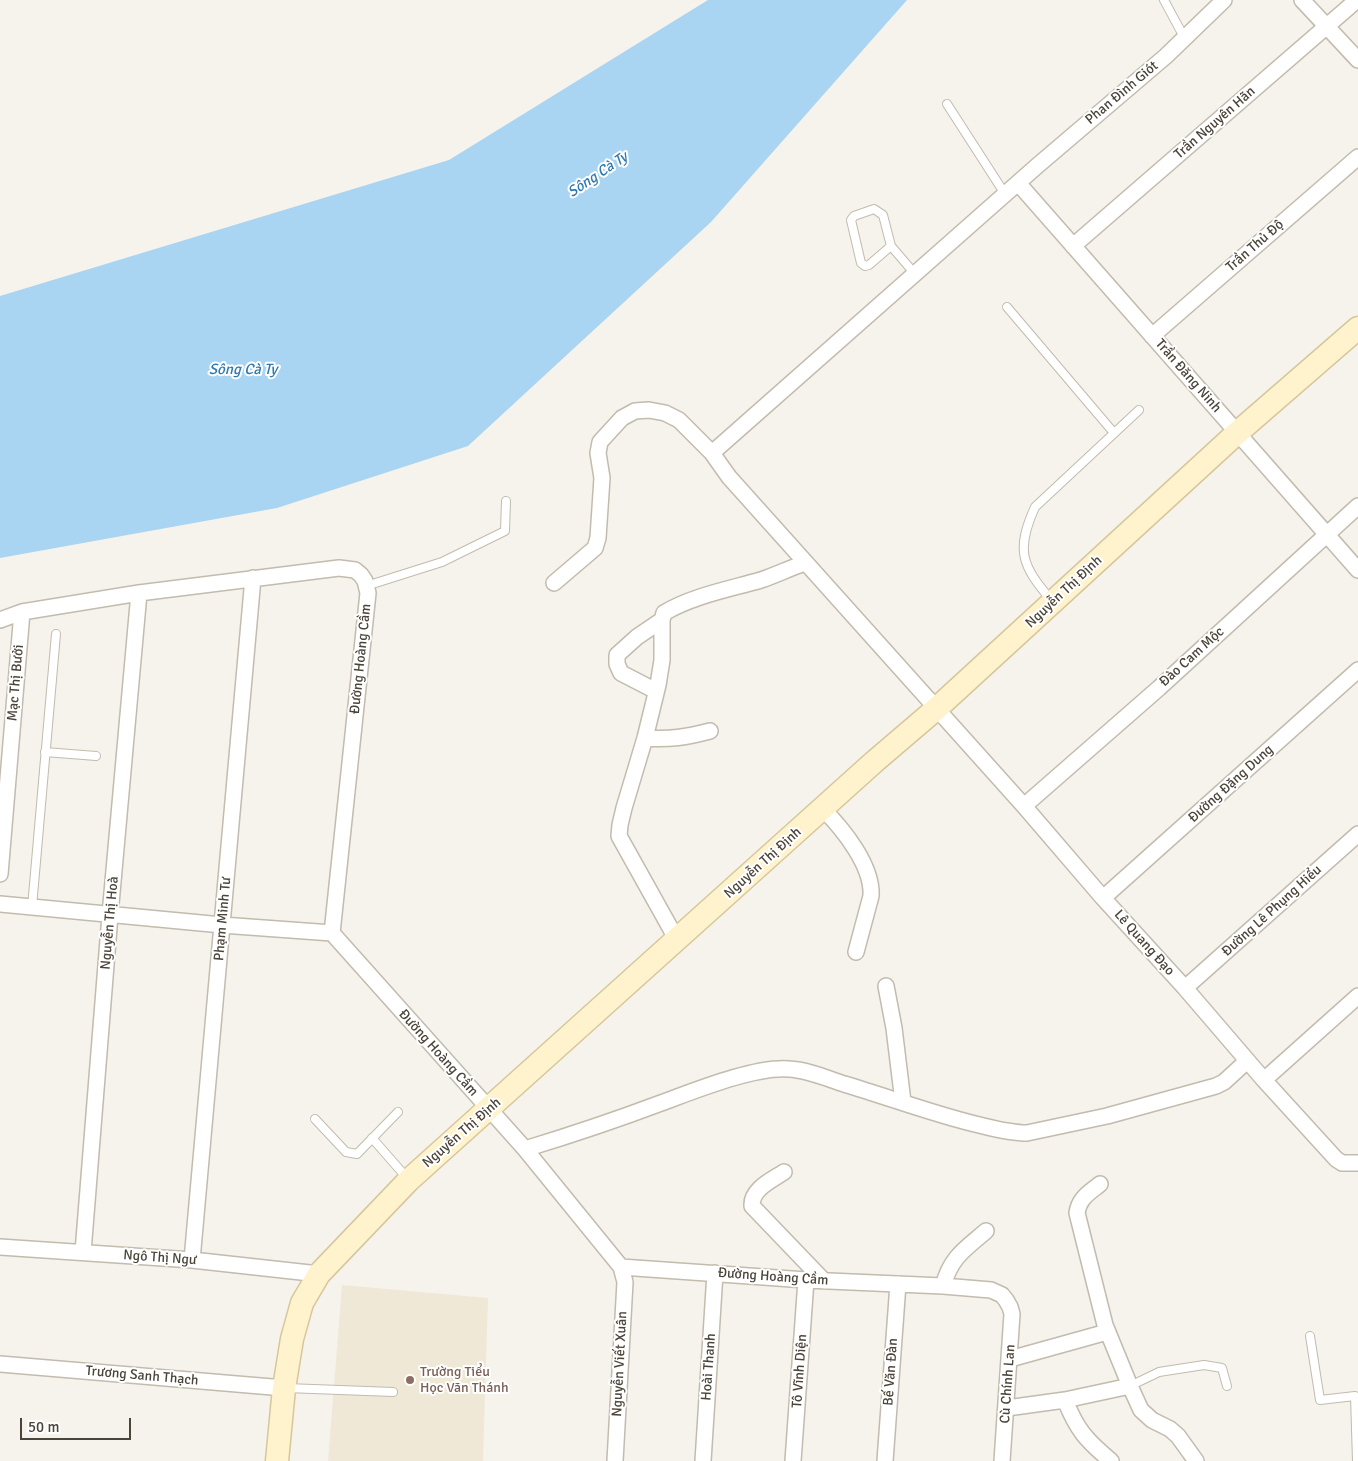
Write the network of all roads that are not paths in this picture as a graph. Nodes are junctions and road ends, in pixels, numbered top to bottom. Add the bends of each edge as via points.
1 (1164, 0) edge
2 (1224, 0) edge
3 (1302, 0) edge
4 (1354, 2) edge
5 (1326, 27) junction
6 (1185, 39) junction
7 (1358, 60) edge
8 (947, 104) dead end
9 (1358, 157) edge
10 (1018, 183) junction
11 (1005, 194) junction
12 (892, 246) junction
13 (1073, 246) junction
14 (915, 274) junction
15 (1007, 307) dead end
16 (1358, 328) edge
17 (1152, 336) junction
18 (1139, 410) dead end
19 (1114, 433) junction
20 (1237, 433) junction
21 (712, 453) junction
22 (506, 501) dead end
23 (1358, 506) edge
24 (1327, 534) junction
25 (805, 563) junction
26 (1358, 570) edge
27 (253, 578) junction
28 (554, 583) dead end
29 (366, 586) junction
30 (139, 593) junction
31 (1054, 602) junction
32 (22, 612) junction
33 (0, 620) edge
34 (662, 620) junction
35 (56, 634) dead end
36 (1358, 670) edge
37 (656, 691) junction
38 (936, 709) junction
39 (710, 731) dead end
40 (645, 738) junction
41 (45, 752) junction
42 (96, 756) dead end
43 (4, 784) edge
44 (1024, 806) junction
45 (822, 809) junction
46 (1358, 834) edge
47 (0, 874) edge
48 (1103, 898) junction
49 (0, 904) edge
50 (32, 907) junction
51 (110, 915) junction
52 (222, 924) junction
53 (332, 932) junction
54 (677, 940) junction
55 (856, 952) dead end
56 (886, 986) dead end
57 (1185, 988) junction
58 (1358, 996) edge
59 (1247, 1061) junction
60 (1264, 1080) junction
61 (903, 1102) junction
62 (488, 1110) junction
63 (398, 1112) dead end
64 (315, 1120) dead end
65 (372, 1138) junction
66 (525, 1150) junction
67 (1357, 1165) edge
68 (784, 1172) dead end
69 (409, 1180) junction
70 (1100, 1184) dead end
71 (986, 1231) dead end
72 (0, 1247) edge
73 (83, 1252) junction
74 (192, 1260) junction
75 (621, 1267) junction
76 (715, 1273) junction
77 (320, 1274) junction
78 (806, 1280) junction
79 (824, 1281) junction
80 (898, 1284) junction
81 (943, 1286) junction
82 (1010, 1307) joint
83 (1107, 1332) junction
84 (1310, 1336) dead end
85 (1010, 1359) junction
86 (0, 1364) edge
87 (1130, 1386) junction
88 (1226, 1386) dead end
89 (284, 1388) junction
90 (393, 1392) dead end
91 (1065, 1400) junction
92 (1007, 1408) junction
93 (278, 1461) edge
94 (615, 1461) edge
95 (704, 1461) edge
96 (794, 1461) edge
97 (884, 1461) edge
98 (1002, 1461) edge
99 (1111, 1461) edge
100 (1196, 1461) edge
101 (1357, 1461) edge

1 - 6 lane
2 - 6 street, Phan Đình Giót
3 - 5 street
4 - 5 street, Trần Nguyên Hãn
5 - 7 street
5 - 13 street, Trần Nguyên Hãn
6 - 10 street, Phan Đình Giót
8 - 11 lane
9 - 17 street, Trần Thủ Độ
10 - 11 street, Phan Đình Giót
10 - 13 street, Trần Đăng Ninh
11 - 14 street, Phan Đình Giót
12 - 12 lane via 865,266 861,263 851,220 874,209 878,211 883,215
12 - 14 lane
13 - 17 street, Trần Đăng Ninh
14 - 21 street, Phan Đình Giót
15 - 19 lane
16 - 20 street, Nguyễn Thị Định
17 - 20 street, Trần Đăng Ninh
18 - 19 lane
19 - 31 lane via 1036,507 1028,523 1024,544 1026,564
20 - 24 street, Trần Đăng Ninh
20 - 31 street, Nguyễn Thị Định
21 - 25 street, Lê Quang Đạo
21 - 28 street, Lê Quang Đạo via 679,420 666,413 635,411 622,418 600,442 598,453 602,478 595,548
22 - 29 lane via 505,531 442,562
23 - 24 street, Đào Cam Mộc
24 - 26 street, Trần Đăng Ninh
24 - 44 street, Đào Cam Mộc
25 - 34 street via 672,608 664,612
25 - 38 street, Lê Quang Đạo
27 - 29 street, Đường Hoàng Cầm via 339,568 355,570
27 - 30 street
27 - 52 street, Phạm Minh Tư
29 - 53 street, Đường Hoàng Cầm via 368,593
30 - 32 street
30 - 51 street, Nguyễn Thị Hoà
31 - 38 street, Nguyễn Thị Định
32 - 33 street
32 - 43 street, Mạc Thị Bưởi
34 - 37 street via 662,660
34 - 37 street via 617,655 621,673
35 - 41 lane
36 - 48 street, Đường Đặng Dung
37 - 40 street
38 - 44 street, Lê Quang Đạo
38 - 45 street, Nguyễn Thị Định
39 - 40 street via 669,739
40 - 54 street via 619,836
41 - 42 lane
41 - 50 lane
43 - 47 street, Mạc Thị Bưởi
44 - 48 street, Lê Quang Đạo
45 - 54 street, Nguyễn Thị Định
45 - 55 street via 851,842 871,888
46 - 57 street, Đường Lê Phụng Hiểu
48 - 57 street, Lê Quang Đạo
49 - 50 street
50 - 51 street
51 - 52 street
51 - 73 street, Nguyễn Thị Hoà
52 - 53 street
52 - 74 street, Phạm Minh Tư
53 - 62 street, Đường Hoàng Cầm
54 - 62 street, Nguyễn Thị Định
56 - 61 street
57 - 59 street, Lê Quang Đạo
58 - 60 street
59 - 60 street, Lê Quang Đạo
59 - 61 street via 1216,1086 1107,1116 1027,1133 996,1129
60 - 67 street, Lê Quang Đạo via 1336,1159 1342,1164
61 - 66 street via 803,1071 779,1068 720,1082
62 - 66 street, Đường Hoàng Cầm
62 - 69 street, Nguyễn Thị Định
63 - 65 lane
64 - 65 lane via 346,1152 357,1154
65 - 69 lane
66 - 75 street, Đường Hoàng Cầm
68 - 79 street via 755,1192 752,1206
69 - 77 street, Nguyễn Thị Định
70 - 83 street via 1084,1196 1078,1204 1077,1213
71 - 81 street via 956,1258 947,1270
72 - 73 street, Ngô Thị Ngư
73 - 74 street, Ngô Thị Ngư
74 - 77 street, Ngô Thị Ngư
75 - 76 street, Đường Hoàng Cầm
75 - 94 street, Nguyễn Viết Xuân via 625,1282
76 - 78 street, Đường Hoàng Cầm
76 - 95 street, Hoài Thanh
77 - 89 street, Nguyễn Thị Định via 302,1303
78 - 79 street, Đường Hoàng Cầm
78 - 96 street, Tô Vĩnh Diện
79 - 80 street, Đường Hoàng Cầm
80 - 81 street, Đường Hoàng Cầm
80 - 97 street, Bế Văn Đàn
81 - 82 street, Đường Hoàng Cầm via 991,1290 1002,1295
82 - 85 street, Cù Chính Lan
83 - 85 street
83 - 87 street
84 - 101 lane via 1320,1400 1355,1396
85 - 92 street, Cù Chính Lan
86 - 89 street, Trương Sanh Thạch
87 - 88 lane via 1158,1372 1204,1365 1222,1368
87 - 91 street
87 - 100 street via 1141,1410 1178,1436
89 - 90 lane
89 - 93 street, Nguyễn Thị Định
91 - 92 street
91 - 99 street via 1081,1433
92 - 98 street, Cù Chính Lan

